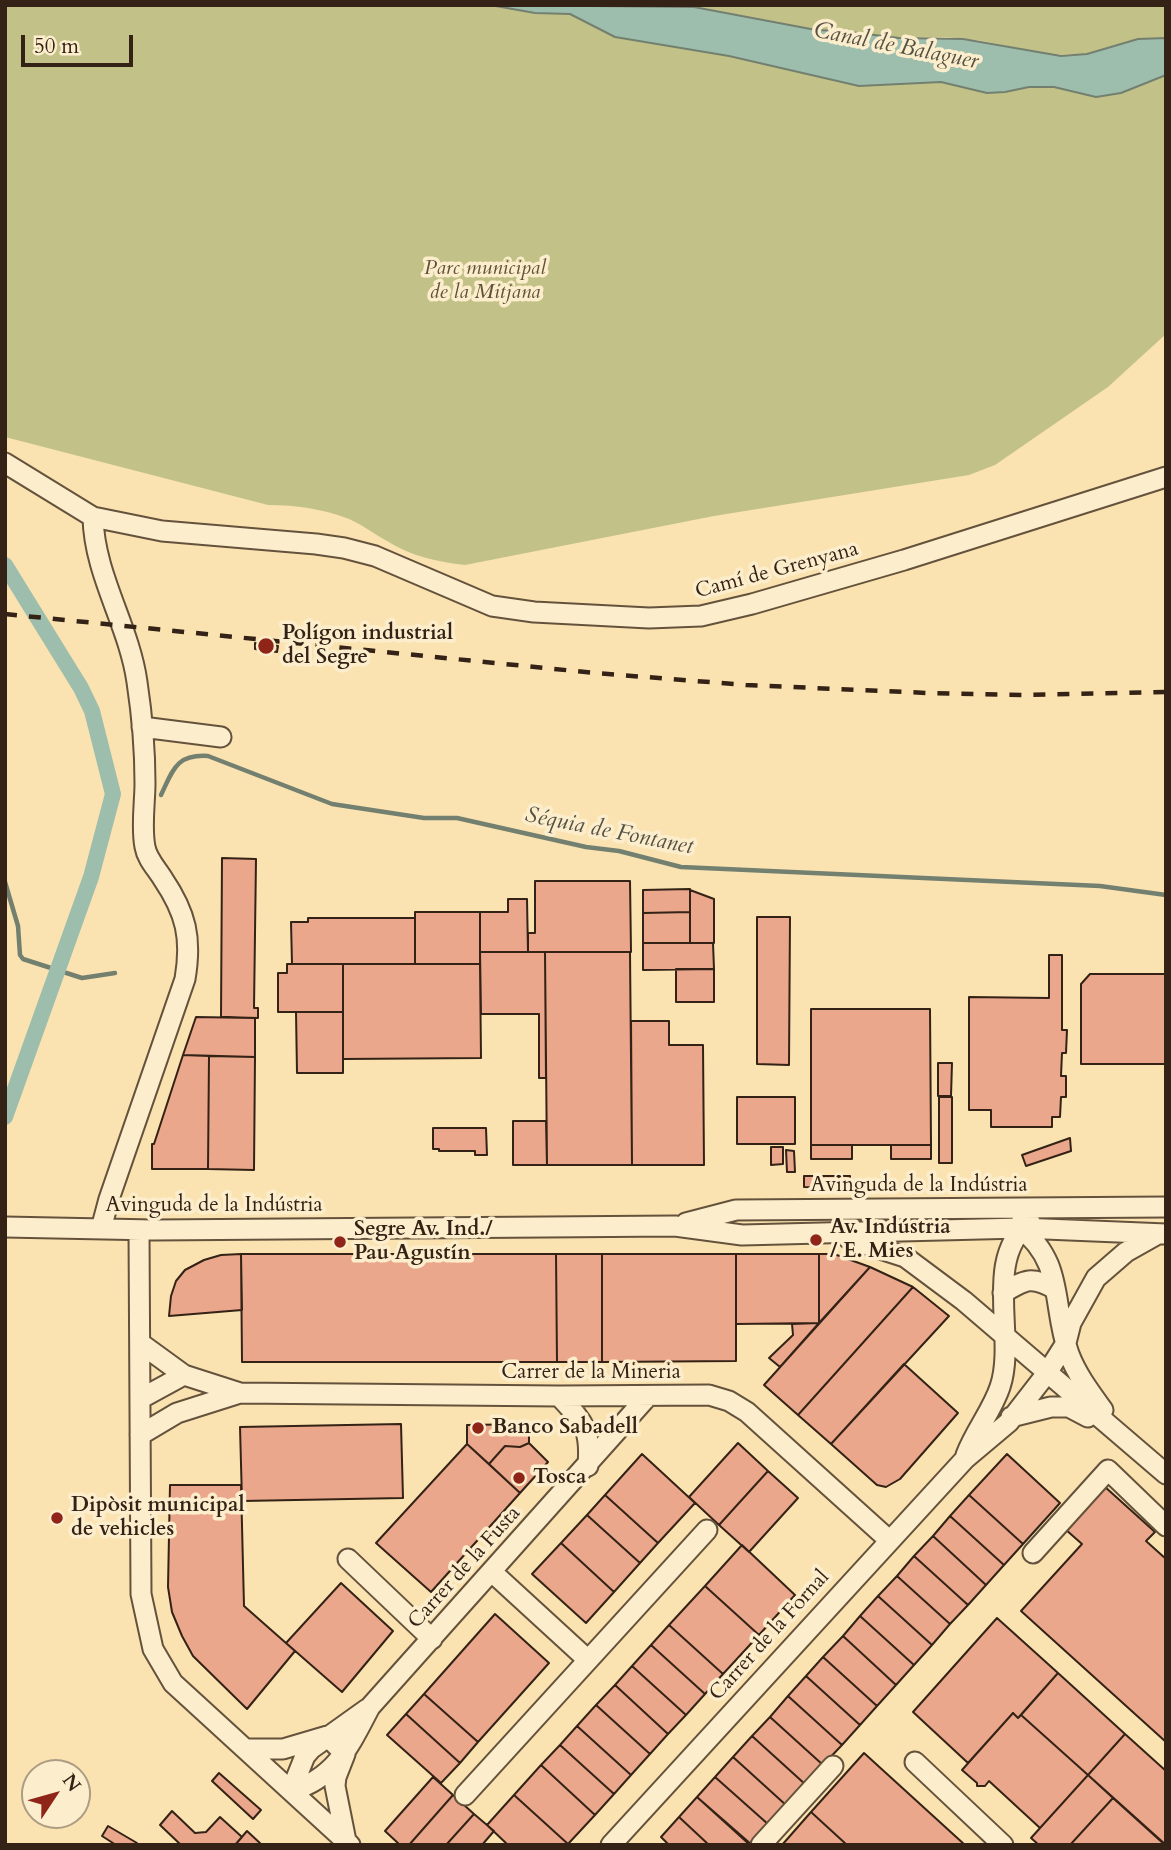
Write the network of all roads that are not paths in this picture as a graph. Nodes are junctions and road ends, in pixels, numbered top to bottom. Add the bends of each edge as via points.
1 (5, 463) edge
2 (1166, 477) edge
3 (93, 517) junction
4 (142, 727) junction
5 (221, 737) dead end
6 (1166, 1207) edge
7 (992, 1208) junction
8 (1048, 1208) junction
9 (675, 1226) junction
10 (5, 1227) edge
11 (1021, 1228) junction
12 (101, 1229) junction
13 (139, 1230) junction
14 (834, 1234) junction
15 (1162, 1234) edge
16 (1055, 1289) junction
17 (1003, 1293) junction
18 (1004, 1335) junction
19 (140, 1343) junction
20 (1066, 1343) junction
21 (1047, 1373) junction
22 (192, 1378) junction
23 (240, 1393) junction
24 (559, 1396) junction
25 (648, 1396) junction
26 (140, 1399) junction
27 (992, 1401) junction
28 (202, 1405) junction
29 (177, 1413) junction
30 (1012, 1418) junction
31 (140, 1435) junction
32 (1123, 1436) junction
33 (965, 1460) junction
34 (588, 1465) junction
35 (1166, 1474) edge
36 (1166, 1526) edge
37 (707, 1530) dead end
38 (889, 1540) junction
39 (1033, 1553) dead end
40 (348, 1559) dead end
41 (492, 1572) junction
42 (432, 1639) junction
43 (588, 1660) junction
44 (370, 1707) junction
45 (327, 1736) junction
46 (246, 1749) junction
47 (345, 1754) junction
48 (915, 1762) dead end
49 (833, 1766) dead end
50 (291, 1791) junction
51 (465, 1794) dead end
52 (348, 1843) edge
53 (611, 1845) edge
54 (761, 1845) edge
55 (1003, 1845) edge

1 - 3 street
2 - 3 street, Camí de Grenyana via 828,583 701,616 675,618 492,606 374,556 316,544 162,531
3 - 4 street via 102,570 135,666
4 - 5 street
4 - 12 street via 144,844 180,905 188,962
6 - 8 street, Avinguda de la Indústria
7 - 8 street, Avinguda de la Indústria
7 - 9 street, Avinguda de la Indústria via 736,1210
7 - 11 street
8 - 11 street, Carrer de la Fornal
9 - 13 street, Avinguda de la Indústria
9 - 14 street, Avinguda de la Indústria via 741,1234
10 - 12 street, Avinguda de la Indústria
11 - 14 street, Avinguda de la Indústria
11 - 15 street, Avinguda de la Indústria
11 - 16 street via 1040,1247 1053,1271
11 - 17 street, Carrer de la Fornal via 1006,1257
12 - 13 street, Avinguda de la Indústria
13 - 19 street
14 - 18 street via 905,1257
15 - 20 street, Carrer de la Fornal via 1126,1252 1096,1278
16 - 17 street via 1038,1279 1020,1282
16 - 20 street
17 - 18 street, Carrer de la Fornal
18 - 21 street
18 - 27 street, Carrer de la Fornal via 1004,1368
19 - 22 street, Carrer de la Mineria
19 - 26 street
20 - 21 street, Carrer de la Fornal
20 - 32 street via 1081,1381
21 - 30 street, Carrer de la Fornal
21 - 32 street
22 - 23 street, Carrer de la Mineria
22 - 26 street
22 - 28 street
23 - 24 street, Carrer de la Mineria
23 - 28 street, Carrer de la Mineria
24 - 25 street, Carrer de la Mineria
24 - 34 street via 586,1427
25 - 34 street, Carrer de la Fusta
25 - 38 street, Carrer de la Mineria via 709,1395 729,1401 747,1412
26 - 29 street
26 - 31 street
27 - 30 street
27 - 33 street, Carrer de la Fornal
28 - 29 street, Carrer de la Mineria
29 - 31 street, Carrer de la Mineria
30 - 32 street via 1069,1407
30 - 33 street, Carrer de la Fornal
31 - 46 street via 141,1594 153,1649 173,1683
32 - 35 street
33 - 38 street, Carrer de la Fornal
34 - 41 street, Carrer de la Fusta
36 - 39 street via 1108,1470
37 - 43 street
38 - 53 street, Carrer de la Fornal
40 - 42 street
41 - 42 street, Carrer de la Fusta
41 - 43 street
42 - 44 street, Carrer de la Fusta
43 - 51 street
44 - 45 street, Carrer de la Fusta
44 - 47 street, Carrer de la Fusta
45 - 46 street, Carrer de la Fusta via 284,1749
45 - 47 street
45 - 50 street, Carrer de la Fusta via 305,1756
46 - 50 street
47 - 50 street, Carrer de la Fusta via 320,1778
47 - 52 street, Carrer de la Fusta via 335,1786
48 - 55 street
49 - 54 street
50 - 52 street

